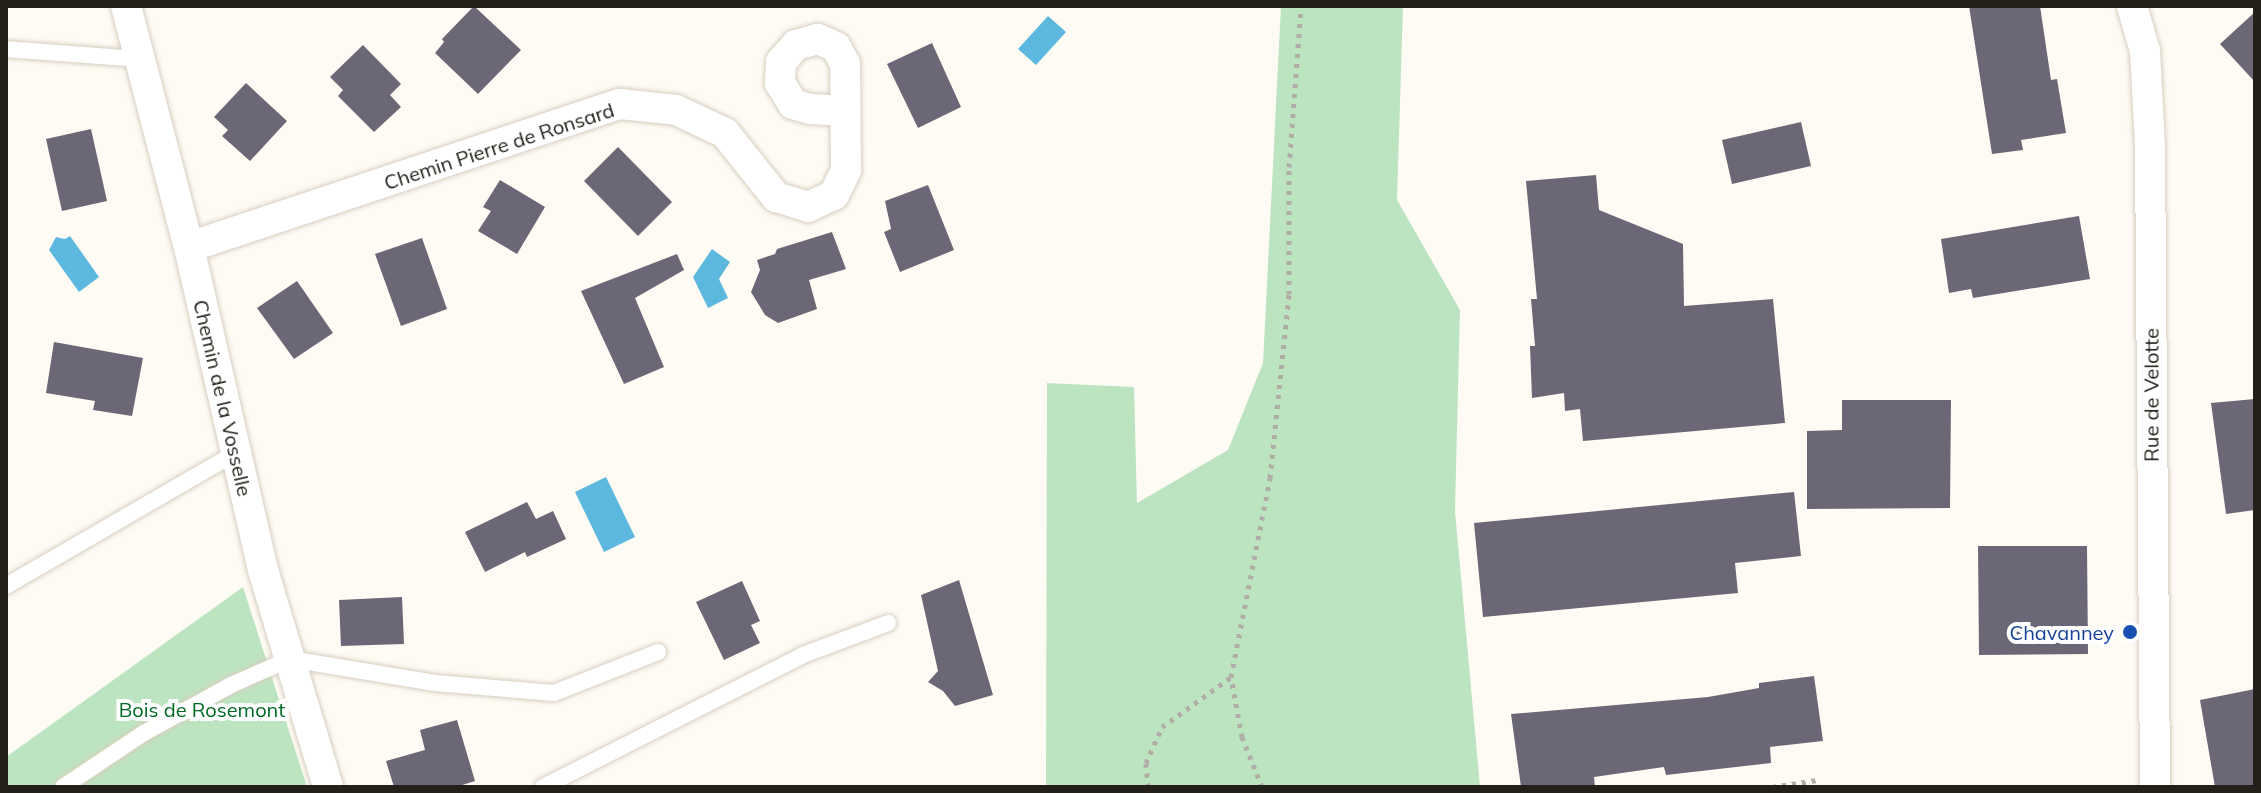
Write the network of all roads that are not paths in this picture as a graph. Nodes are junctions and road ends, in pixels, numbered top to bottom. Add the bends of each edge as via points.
1 (126, 6) edge
2 (2132, 6) edge
3 (6, 49) edge
4 (140, 59) junction
5 (845, 111) dead end
6 (189, 247) junction
7 (235, 453) junction
8 (6, 586) edge
9 (888, 623) dead end
10 (658, 652) dead end
11 (290, 659) junction
12 (63, 787) edge
13 (328, 787) edge
14 (543, 787) edge
15 (2155, 787) edge

1 - 4 street, Chemin de la Vosselle
2 - 15 street, Rue de Velotte via 2145,51 2150,148
3 - 4 lane
4 - 6 street, Chemin de la Vosselle
5 - 6 street, Chemin Pierre de Ronsard via 846,170 834,195 808,207 776,197 725,133 676,110 620,104
6 - 7 street, Chemin de la Vosselle
7 - 8 lane
7 - 11 street, Chemin de la Vosselle
9 - 14 lane via 803,655
10 - 11 lane via 554,693 435,683
11 - 12 lane via 144,733
11 - 13 street, Chemin de la Vosselle

